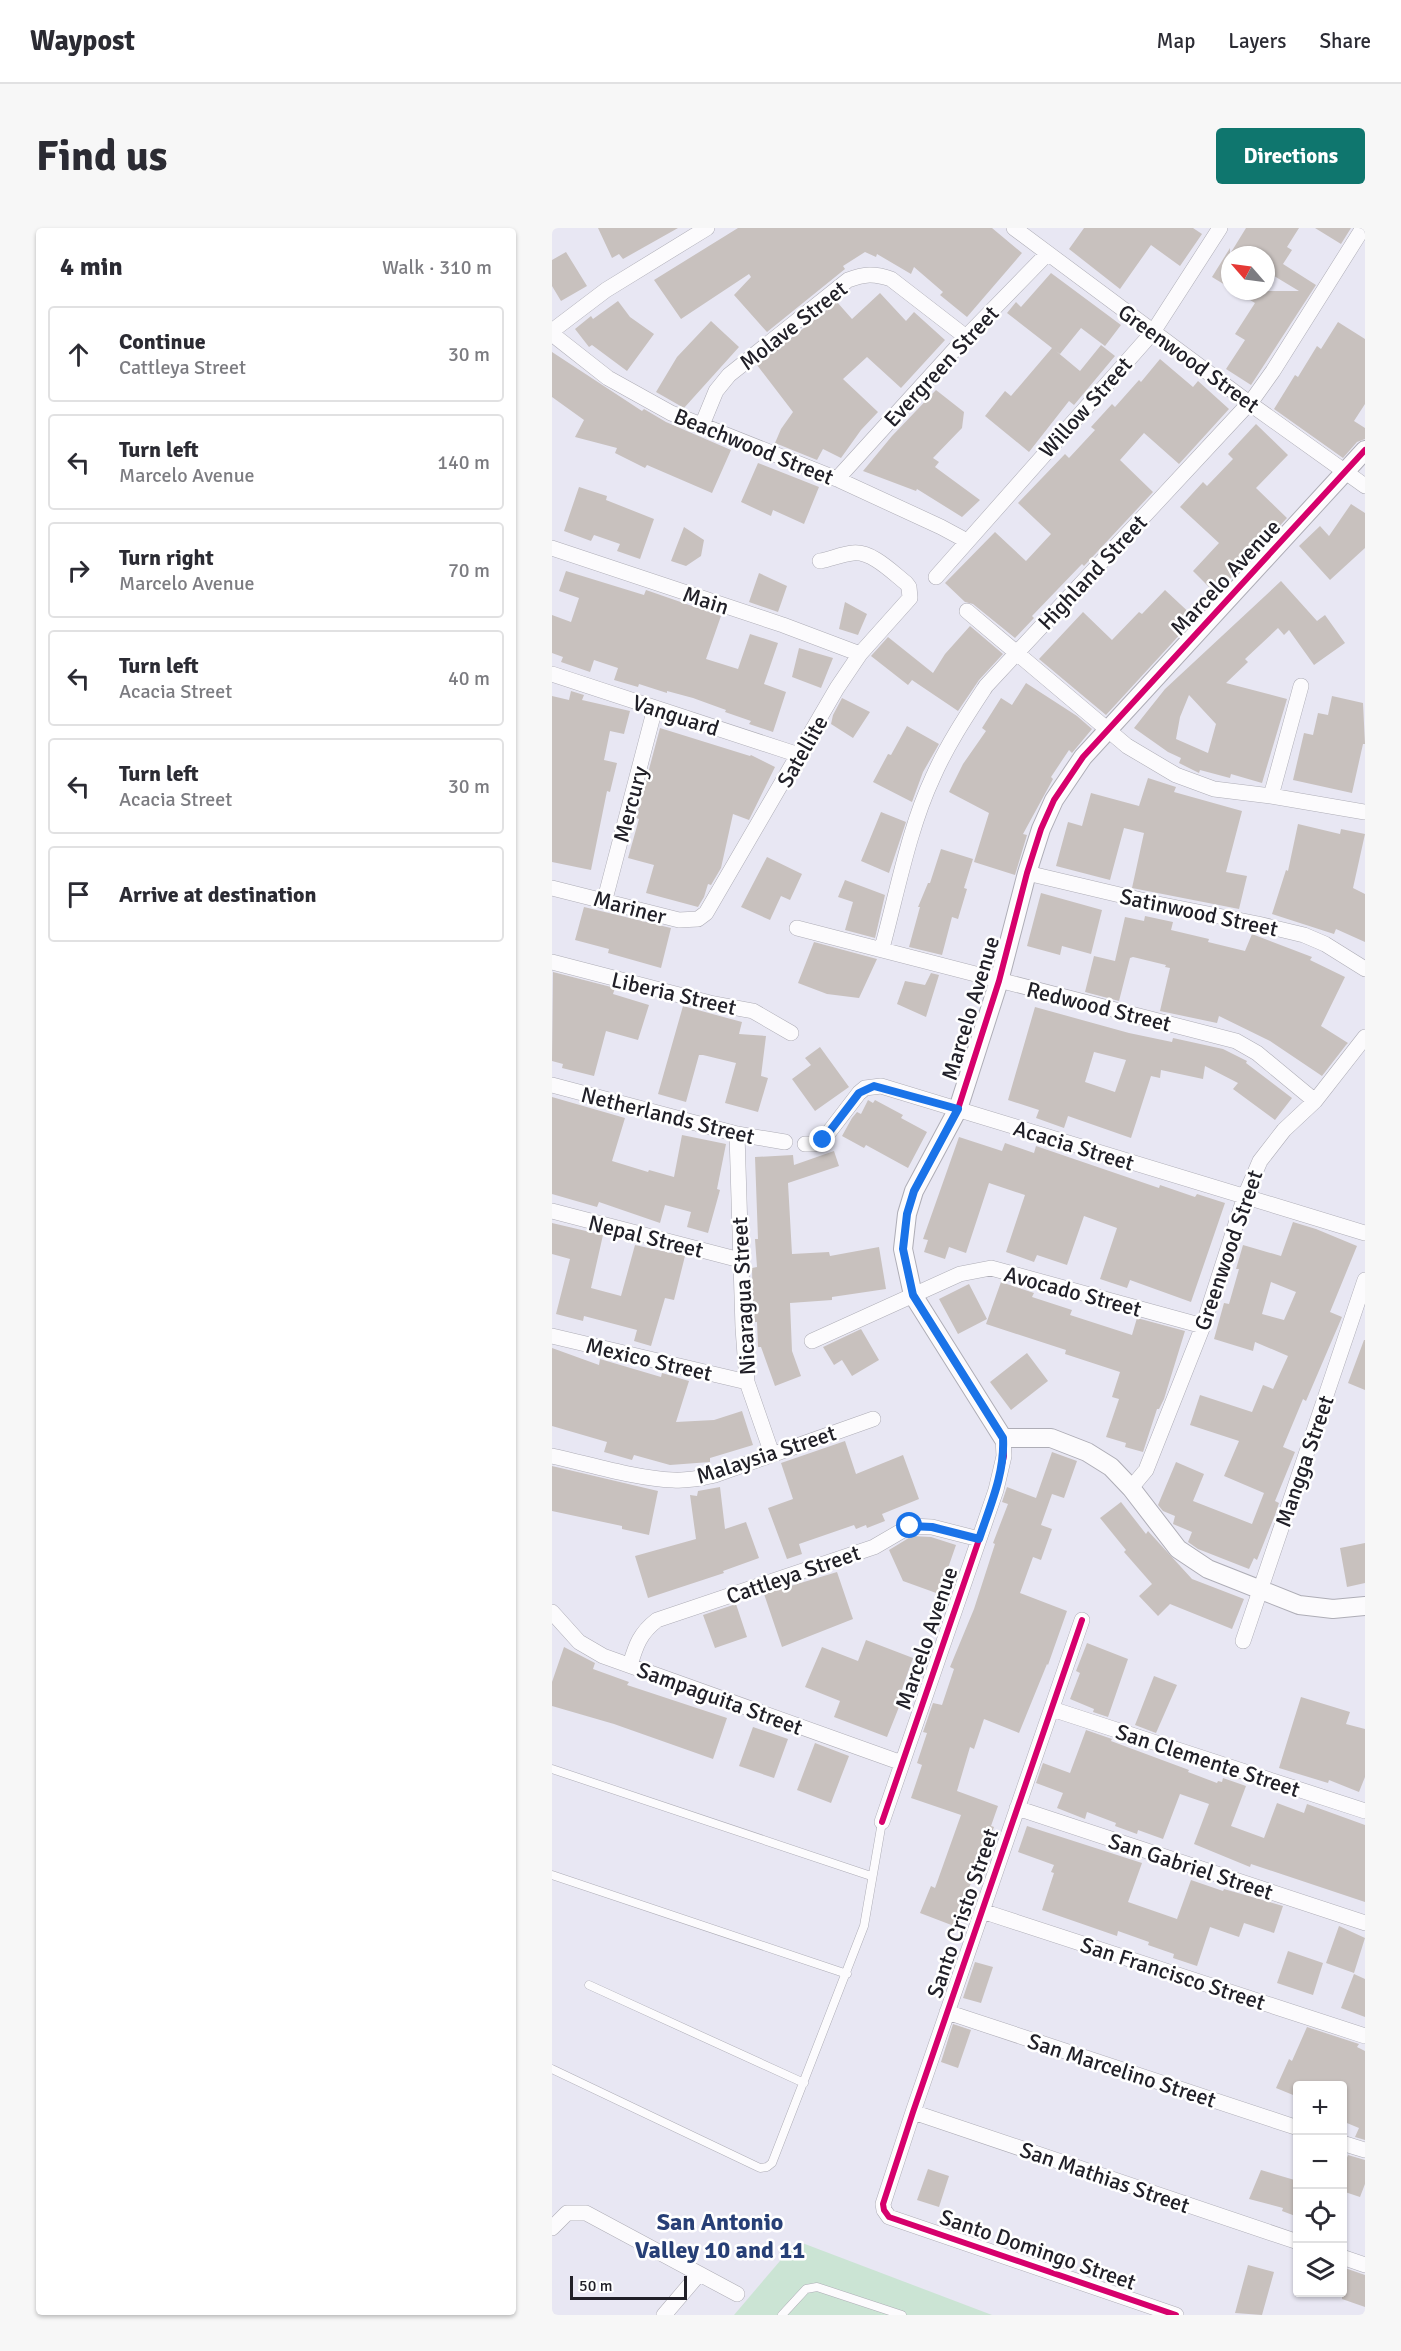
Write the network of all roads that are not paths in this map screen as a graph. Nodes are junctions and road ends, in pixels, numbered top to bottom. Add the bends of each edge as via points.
1 (707, 228) edge
2 (1014, 228) edge
3 (1220, 228) edge
4 (1363, 228) edge
5 (1047, 254) junction
6 (552, 332) edge
7 (1153, 332) junction
8 (966, 337) junction
9 (1249, 403) junction
10 (702, 425) junction
11 (1365, 450) edge
12 (1346, 472) junction
13 (837, 479) junction
14 (1365, 486) edge
15 (967, 541) junction
16 (552, 548) edge
17 (820, 561) dead end
18 (936, 577) dead end
19 (967, 611) dead end
20 (1016, 652) junction
21 (860, 654) junction
22 (552, 674) edge
23 (1301, 686) dead end
24 (655, 708) junction
25 (1108, 730) junction
26 (799, 755) junction
27 (1271, 795) junction
28 (1365, 812) edge
29 (1027, 873) junction
30 (552, 888) edge
31 (605, 900) junction
32 (706, 913) joint
33 (797, 928) dead end
34 (882, 948) junction
35 (552, 962) edge
36 (1365, 969) edge
37 (999, 981) junction
38 (791, 1033) dead end
39 (1365, 1037) edge
40 (552, 1085) edge
41 (1315, 1101) junction
42 (958, 1109) junction
43 (737, 1134) junction
44 (785, 1142) dead end
45 (805, 1144) dead end
46 (1245, 1196) junction
47 (552, 1211) edge
48 (1365, 1233) edge
49 (740, 1260) junction
50 (1365, 1280) edge
51 (913, 1295) junction
52 (1203, 1326) junction
53 (552, 1336) edge
54 (812, 1341) dead end
55 (747, 1382) junction
56 (873, 1419) dead end
57 (1003, 1438) junction
58 (772, 1454) junction
59 (552, 1456) edge
60 (1131, 1488) junction
61 (979, 1539) junction
62 (1259, 1591) junction
63 (1365, 1606) edge
64 (552, 1612) edge
65 (1082, 1620) dead end
66 (1243, 1641) dead end
67 (630, 1665) junction
68 (1052, 1708) junction
69 (902, 1763) junction
70 (552, 1769) edge
71 (1017, 1808) junction
72 (1365, 1811) edge
73 (882, 1822) joint
74 (552, 1875) edge
75 (871, 1876) junction
76 (982, 1911) junction
77 (1365, 1923) edge
78 (847, 1974) junction
79 (589, 1985) dead end
80 (947, 2012) junction
81 (1365, 2036) edge
82 (552, 2069) edge
83 (804, 2084) junction
84 (913, 2112) junction
85 (1293, 2126) edge
86 (1347, 2145) edge
87 (1365, 2150) edge
88 (889, 2217) joint
89 (552, 2228) edge
90 (1293, 2240) edge
91 (1347, 2259) edge
92 (1365, 2265) edge
93 (699, 2274) junction
94 (736, 2294) dead end
95 (664, 2315) edge
96 (782, 2315) edge
97 (902, 2315) edge
98 (1176, 2315) edge

1 - 6 street via 615,284
2 - 5 street, Greenwood Street
3 - 7 street, Willow Street
4 - 9 street, Highland Street
5 - 7 street, Greenwood Street
5 - 8 street, Evergreen Street
6 - 10 street, Beachwood Street via 608,378 671,413
7 - 9 street, Greenwood Street
7 - 15 street, Willow Street
8 - 10 street, Molave Street via 891,279 863,274 848,280 729,375 716,391
8 - 13 street, Evergreen Street
9 - 12 street, Greenwood Street
9 - 20 street, Highland Street
10 - 13 street, Beachwood Street
11 - 12 street, Marcelo Avenue
12 - 14 street, Greenwood Street
12 - 25 street, Marcelo Avenue
13 - 15 street, Beachwood Street
15 - 18 street, Willow Street
16 - 21 street, Main
17 - 21 street, Satellite via 855,553 865,555 909,587 910,598
19 - 20 street
20 - 25 street
20 - 34 street, Highland Street via 986,686 932,777
21 - 26 street, Satellite
22 - 24 street, Vanguard
23 - 27 street
24 - 26 street, Vanguard
24 - 31 street, Mercury
25 - 27 street via 1149,761 1176,775 1214,789
25 - 29 street, Marcelo Avenue via 1068,776 1054,800
26 - 32 street, Satellite
27 - 28 street
29 - 36 street, Satinwood Street via 1304,935
29 - 37 street, Marcelo Avenue
30 - 31 street, Mariner
31 - 32 street, Mariner via 679,920 698,919
33 - 34 street, Redwood Street
34 - 37 street, Redwood Street
35 - 38 street, Liberia Street via 753,1011
37 - 41 street, Redwood Street via 1236,1041 1257,1053
37 - 42 street, Marcelo Avenue
39 - 41 street, Greenwood Street
40 - 43 street, Netherlands Street
41 - 46 street, Greenwood Street via 1284,1130 1260,1161
42 - 45 street, Acacia Street via 874,1086 859,1093 823,1140
42 - 46 street, Acacia Street
42 - 51 street, Marcelo Avenue via 914,1191 907,1214 903,1249
43 - 44 street, Netherlands Street
43 - 49 street, Nicaragua Street
46 - 48 street, Acacia Street
46 - 52 street, Greenwood Street
47 - 49 street, Nepal Street
49 - 55 street, Nicaragua Street
50 - 62 street, Mangga Street
51 - 52 street, Avocado Street via 960,1274 992,1268
51 - 54 street, Avocado Street
51 - 57 street, Marcelo Avenue
52 - 60 street, Greenwood Street via 1146,1470
53 - 55 street, Mexico Street
55 - 58 street, Nicaragua Street
56 - 58 street, Malaysia Street
57 - 60 street via 1051,1438 1087,1452 1112,1467
57 - 61 street, Marcelo Avenue via 1004,1456 996,1490
58 - 59 street, Malaysia Street via 694,1480 672,1480
60 - 62 street via 1178,1549 1208,1569
61 - 67 street, Cattleya Street via 932,1527 910,1526 874,1547 657,1620 637,1640
61 - 69 street, Marcelo Avenue
62 - 63 street via 1299,1605
62 - 66 street, Mangga Street
64 - 67 street, Sampaguita Street via 579,1642
65 - 68 street, Santo Cristo Street
67 - 69 street, Sampaguita Street
68 - 71 street, Santo Cristo Street
68 - 72 street, San Clemente Street
69 - 73 street, Marcelo Avenue
70 - 75 lane
71 - 76 street, Santo Cristo Street
71 - 77 street, San Gabriel Street
73 - 75 lane
74 - 78 lane
75 - 78 lane via 864,1926
76 - 80 street, Santo Cristo Street
76 - 81 street, San Francisco Street
78 - 83 lane
79 - 83 lane
80 - 84 street, Santo Cristo Street
80 - 85 street, San Marcelino Street
82 - 83 lane via 760,2168 772,2163
84 - 88 street, Santo Cristo Street via 883,2204
84 - 90 street, San Mathias Street
86 - 87 street
88 - 98 street, Santo Domingo Street
89 - 93 street via 567,2213 586,2213
91 - 92 street
93 - 94 street
93 - 95 street
96 - 97 lane via 812,2287

